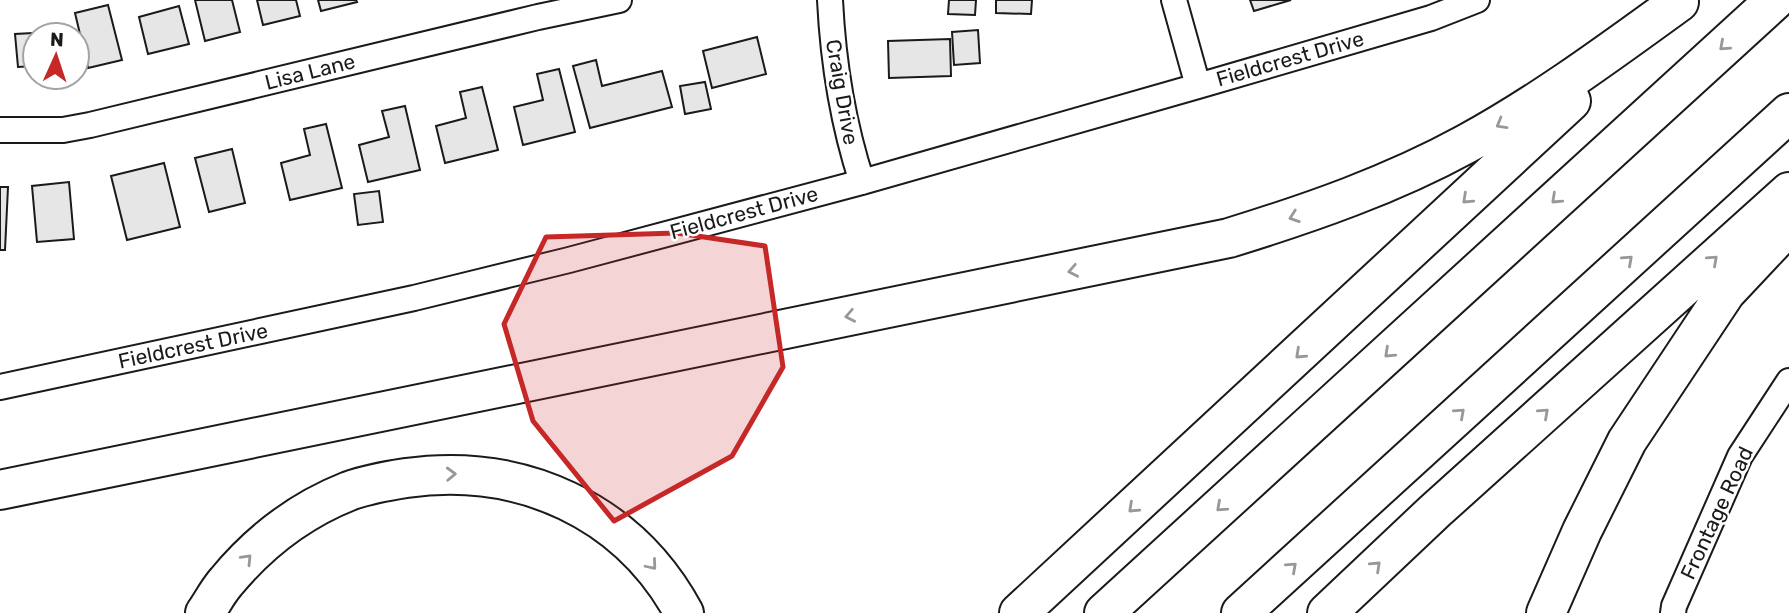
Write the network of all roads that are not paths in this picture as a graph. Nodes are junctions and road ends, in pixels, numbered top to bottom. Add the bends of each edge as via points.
1 (619, 0) edge
2 (830, 0) edge
3 (1174, 0) edge
4 (1477, 0) edge
5 (1775, 0) edge
6 (1680, 1) edge
7 (1198, 86) junction
8 (1789, 113) edge
9 (0, 131) edge
10 (862, 182) junction
11 (1789, 192) edge
12 (1789, 225) edge
13 (1789, 381) edge
14 (0, 387) edge
15 (0, 490) edge
16 (205, 613) edge
17 (684, 613) edge
18 (1019, 613) edge
19 (1104, 613) edge
20 (1241, 613) edge
21 (1326, 613) edge
22 (1546, 613) edge
23 (1673, 613) edge

1 - 9 street, Lisa Lane via 90,125
2 - 10 street, Craig Drive via 837,73
3 - 7 street
4 - 7 street, Fieldcrest Drive via 1431,18
5 -> 19 highway
6 -> 15 highway via 1571,81 1465,145 1384,183 1229,238
6 -> 18 highway
7 - 10 street, Fieldcrest Drive
20 -> 8 highway
10 - 14 street, Fieldcrest Drive via 414,298
21 -> 11 highway
12 - 22 highway via 1726,292 1627,441
13 - 23 street, Frontage Road via 1741,456
16 -> 17 highway via 224,584 263,543 321,505 384,481 461,474 533,486 594,515 646,559

